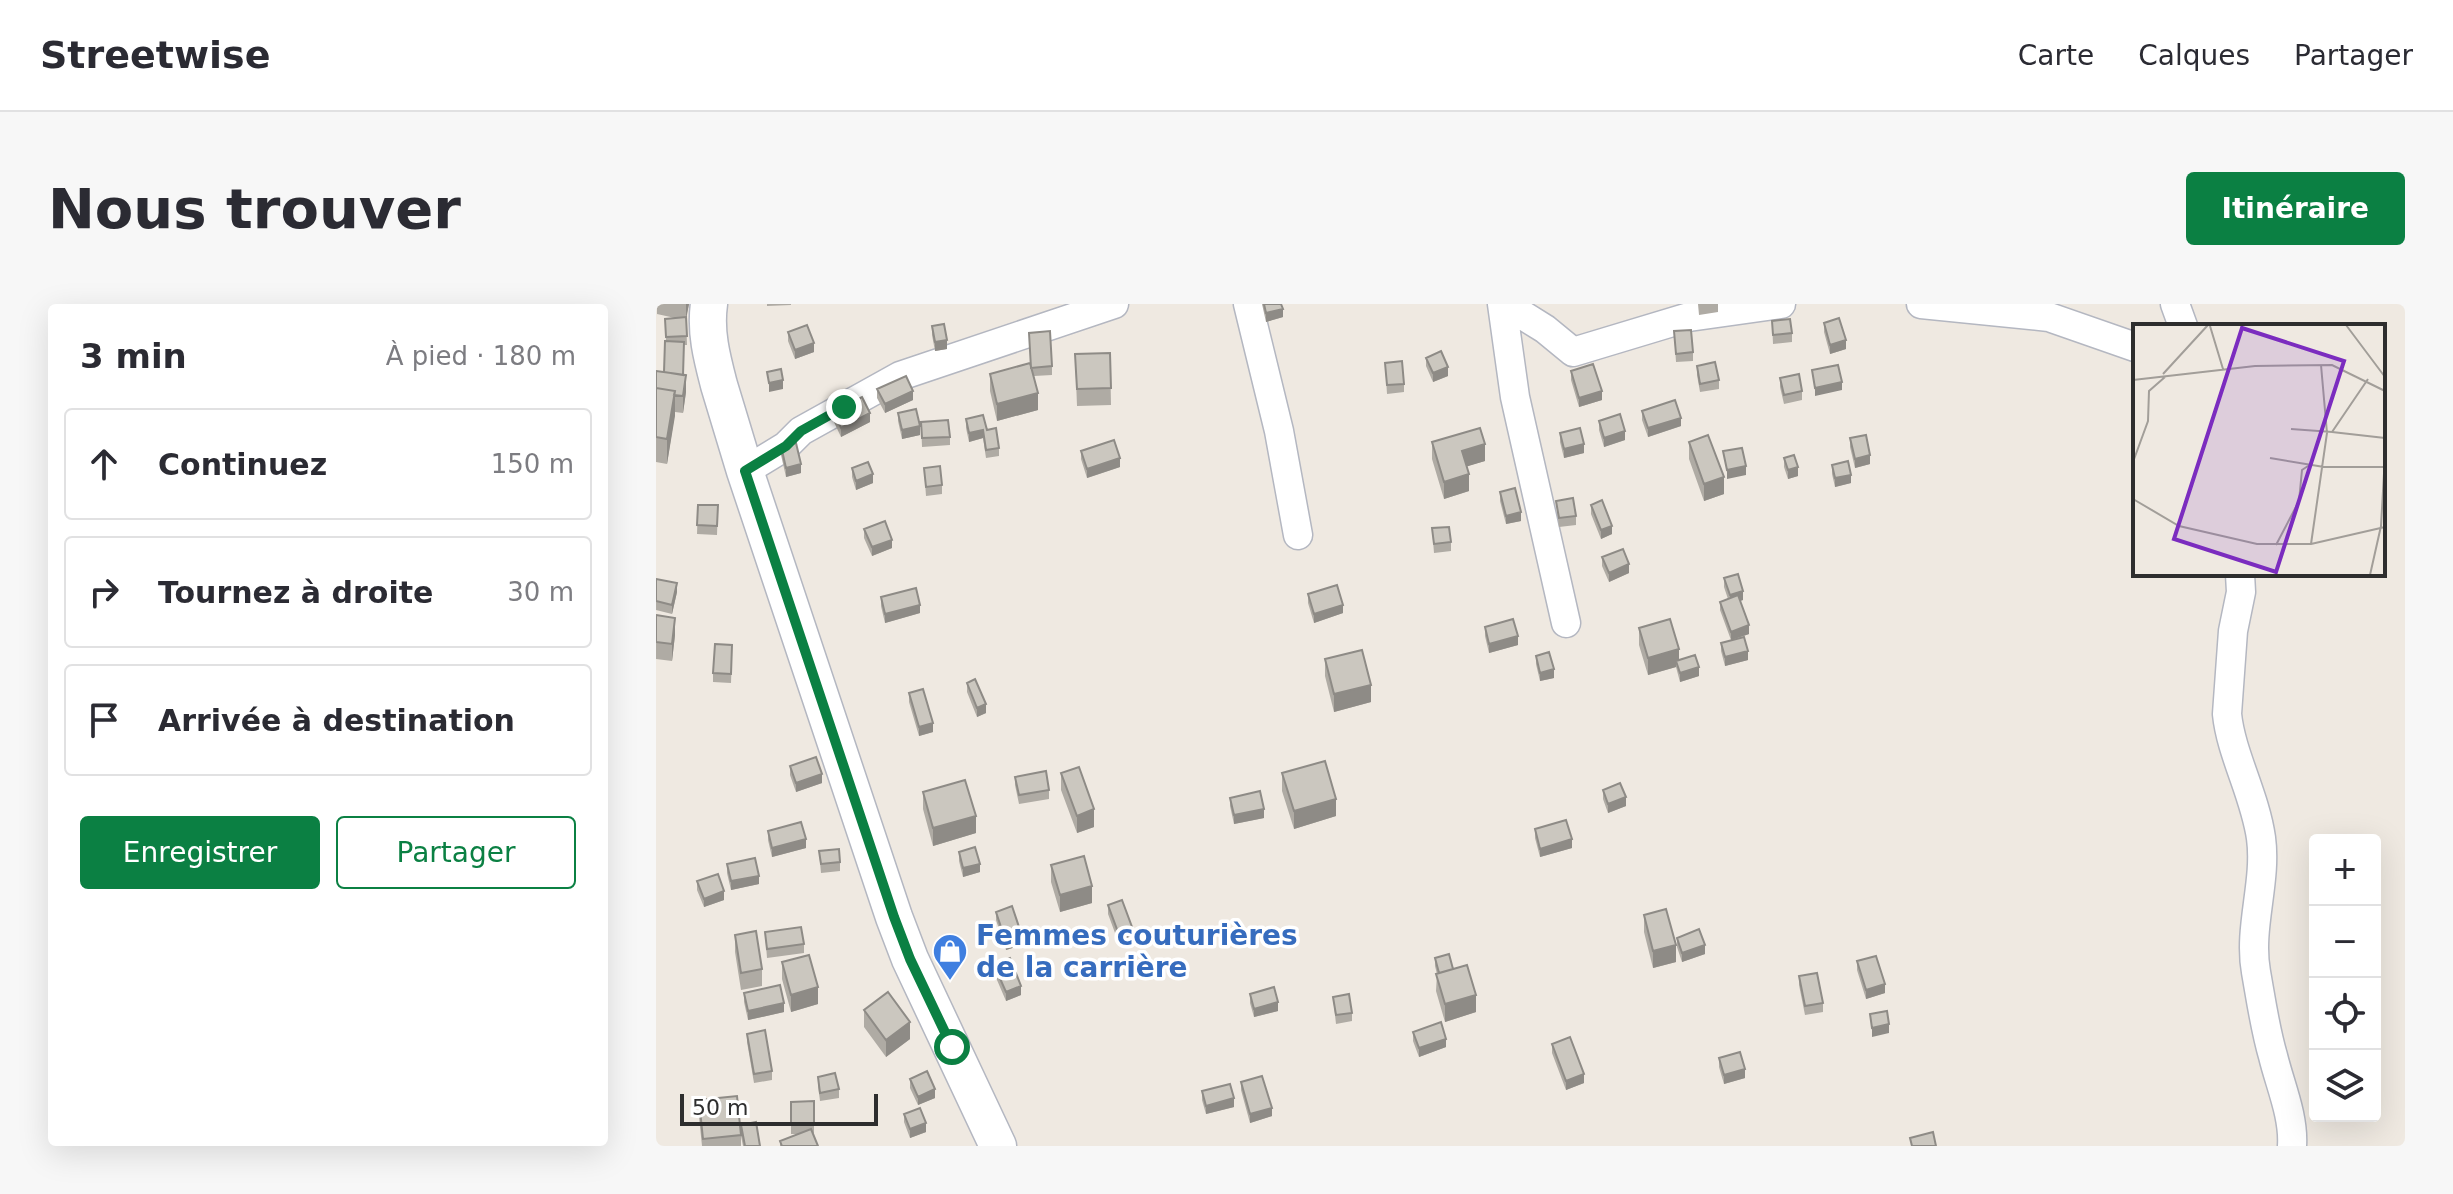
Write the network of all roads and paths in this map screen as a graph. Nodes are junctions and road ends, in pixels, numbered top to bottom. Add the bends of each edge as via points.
1 (709, 304) edge
2 (1114, 304) edge
3 (1248, 304) edge
4 (1504, 304) edge
5 (1781, 304) edge
6 (1921, 304) edge
7 (2175, 304) edge
8 (2182, 324) edge
9 (2133, 346) edge
10 (745, 471) junction
11 (1298, 535) dead end
12 (2240, 576) edge
13 (1566, 623) dead end
14 (998, 1146) edge
15 (2292, 1146) edge

1 - 10 street via 710,350
2 - 10 street via 900,376 801,431
3 - 11 street
4 - 5 street via 1573,352 1689,317
4 - 13 street via 1515,397
6 - 9 street via 2049,317
7 - 8 street
10 - 14 street via 894,917
12 - 15 street via 2228,726 2261,835 2255,968

